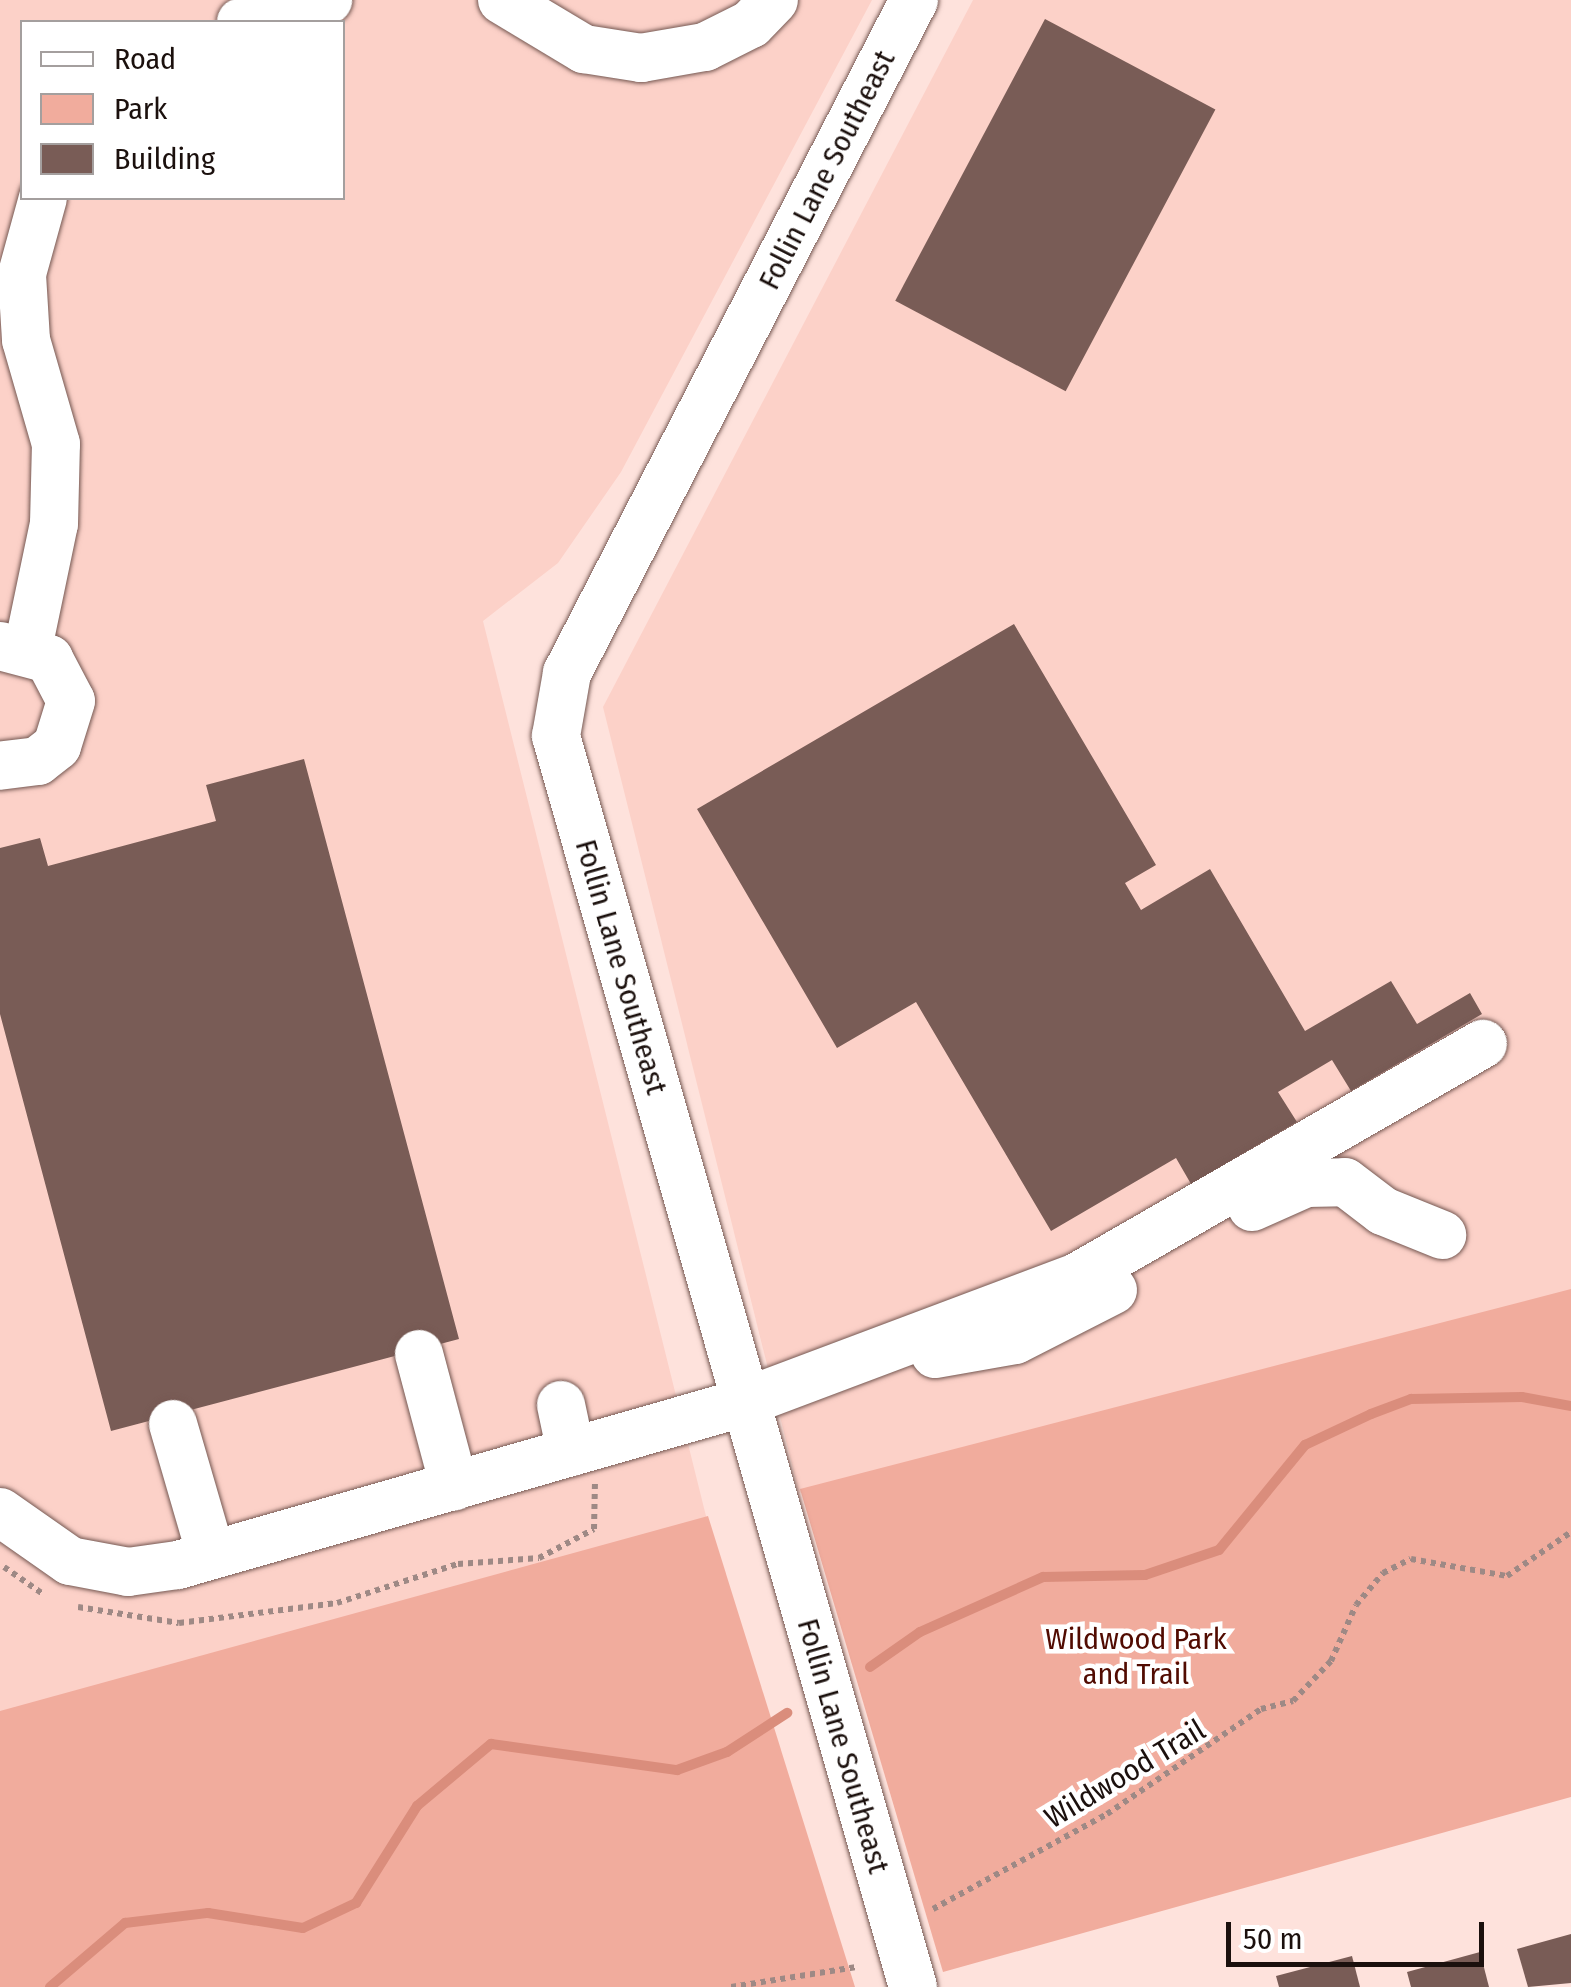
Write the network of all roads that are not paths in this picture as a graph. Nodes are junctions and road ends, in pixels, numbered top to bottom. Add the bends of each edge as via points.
1 (328, 0) edge
2 (502, 0) edge
3 (774, 0) edge
4 (914, 0) edge
5 (249, 20) edge
6 (42, 200) edge
7 (14, 647) edge
8 (0, 766) edge
9 (1483, 1044) dead end
10 (1442, 1235) dead end
11 (906, 1345) junction
12 (419, 1354) dead end
13 (742, 1403) junction
14 (560, 1405) dead end
15 (173, 1424) dead end
16 (570, 1452) junction
17 (454, 1486) junction
18 (0, 1512) edge
19 (211, 1555) junction
20 (913, 1987) edge

1 - 5 street
2 - 3 street via 584,49 641,58 706,46 751,24
4 - 13 street, Follin Lane Southeast via 558,704 556,736
6 - 7 street via 22,274 26,340 56,444 54,524
7 - 8 street via 64,678 69,725 38,761
9 - 11 street via 1079,1276
10 - 11 street via 1383,1211 1360,1185 1306,1183 1015,1340 946,1358
11 - 13 street
12 - 17 street
13 - 16 street
13 - 20 street, Follin Lane Southeast
14 - 16 street
15 - 19 street
16 - 17 street
17 - 19 street
18 - 19 street via 70,1561 128,1572

